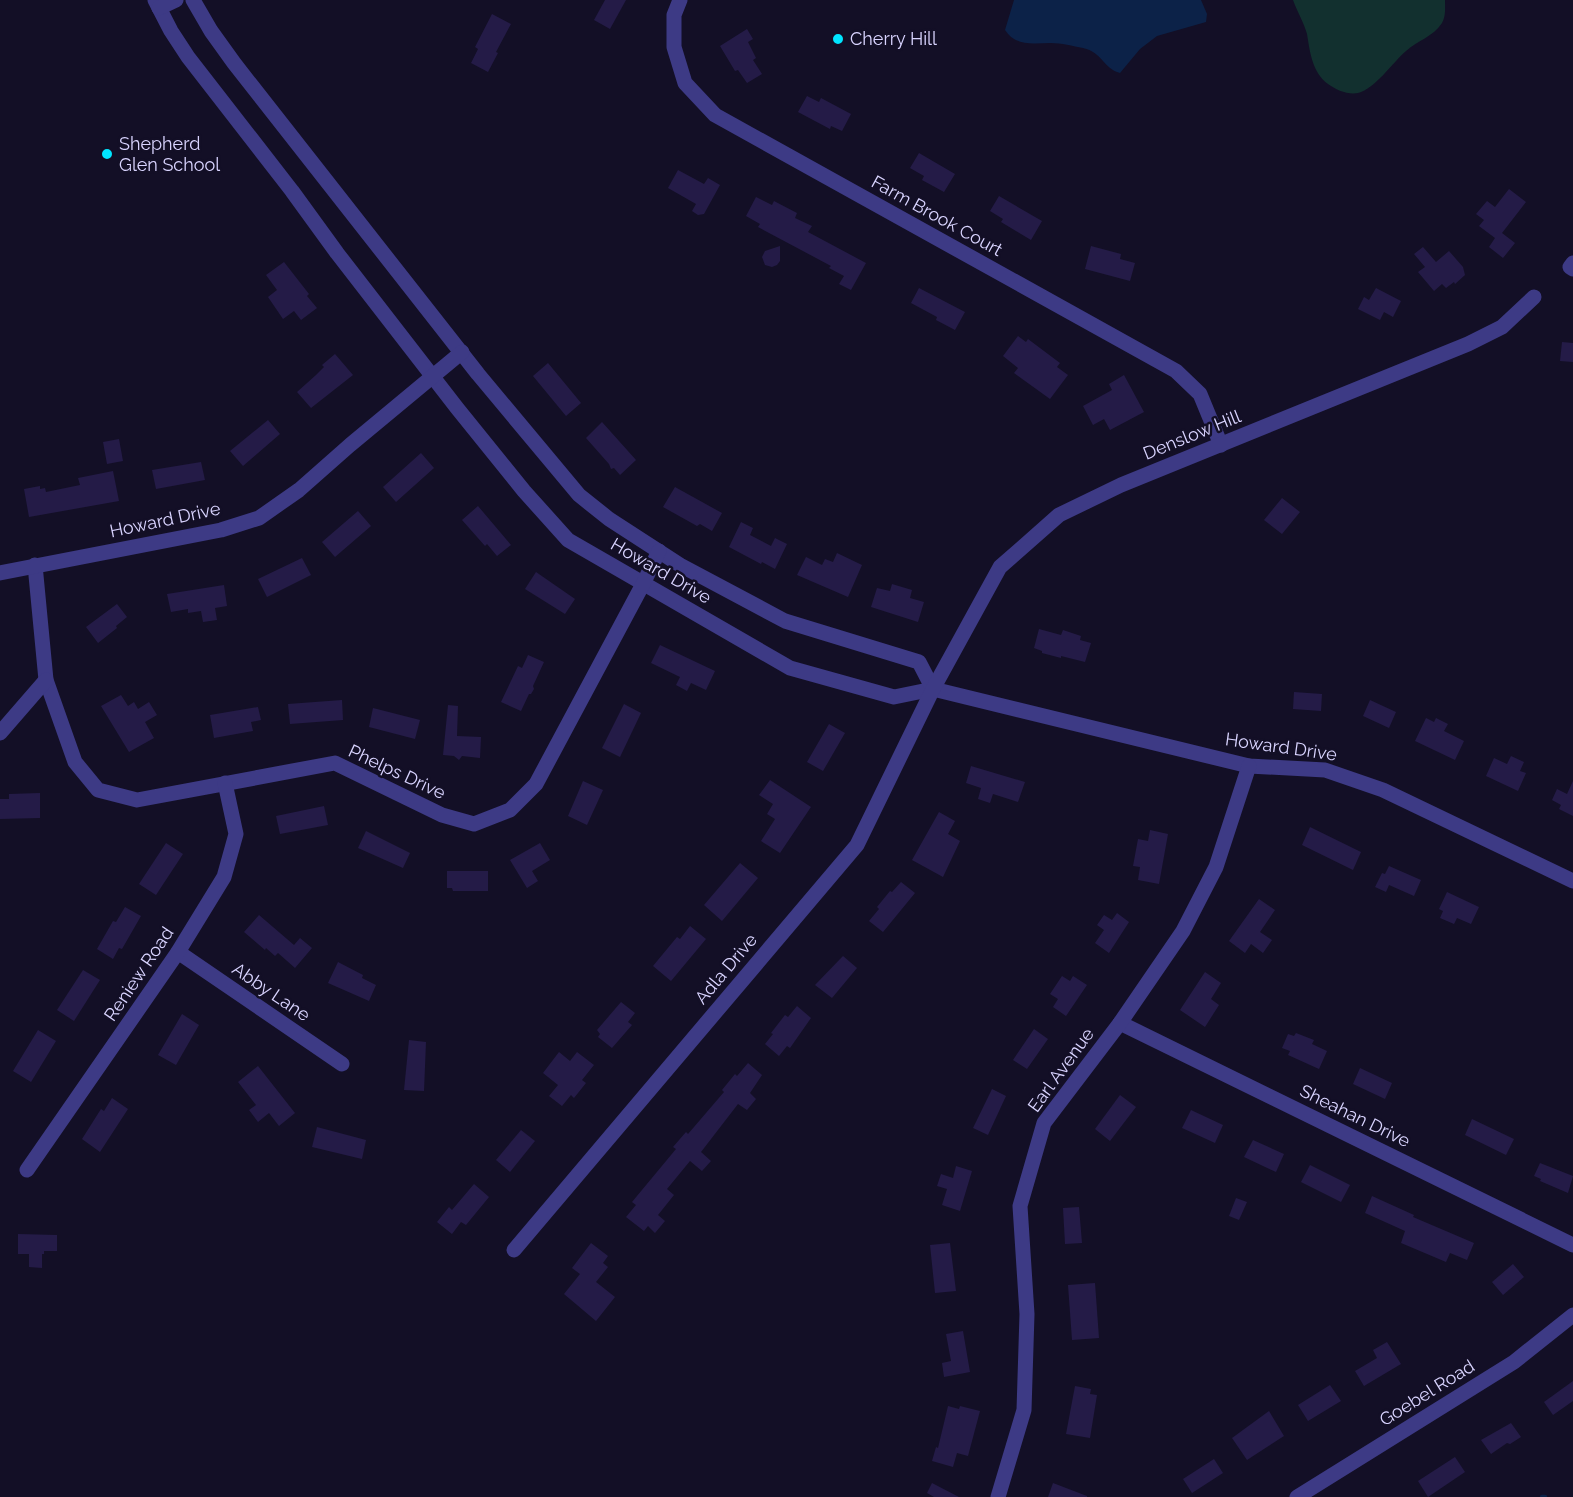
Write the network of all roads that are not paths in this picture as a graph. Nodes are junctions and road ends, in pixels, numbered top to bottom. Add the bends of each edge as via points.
1 (177, 0) edge
2 (193, 0) edge
3 (680, 0) edge
4 (157, 4) edge
5 (1534, 297) dead end
6 (462, 352) junction
7 (433, 377) junction
8 (1221, 445) junction
9 (659, 551) junction
10 (35, 565) junction
11 (0, 573) edge
12 (643, 584) junction
13 (46, 680) junction
14 (933, 690) junction
15 (0, 733) edge
16 (1250, 766) junction
17 (225, 783) junction
18 (1573, 881) edge
19 (178, 952) junction
20 (1120, 1023) junction
21 (342, 1064) dead end
22 (27, 1170) dead end
23 (1573, 1245) edge
24 (514, 1250) dead end
25 (1573, 1315) edge
26 (998, 1497) edge
27 (1297, 1497) edge

1 - 4 street
2 - 6 street, Howard Drive via 234,63
3 - 8 street, Farm Brook Court via 674,15 674,47 685,83 715,115 1176,371 1200,394
4 - 7 street, Howard Drive via 188,57
5 - 8 street, Denslow Hill via 1502,327 1468,344
6 - 7 street, Howard Drive
6 - 9 street, Howard Drive via 579,495
7 - 10 street, Howard Drive via 299,490 259,518 210,532
7 - 12 street, Howard Drive via 568,540
8 - 14 street, Denslow Hill via 1059,515 1000,567
9 - 12 street, Phelps Drive
9 - 14 street, Howard Drive via 785,621 919,662
10 - 11 street, Howard Drive
10 - 13 street, Phelps Drive
12 - 14 street, Howard Drive via 790,668 894,697
12 - 17 street, Phelps Drive via 536,784 510,810 474,824 442,816 335,763
13 - 15 street
13 - 17 street, Phelps Drive via 75,762 98,790 136,800
14 - 16 street, Howard Drive
14 - 24 street, Adla Drive via 857,845
16 - 18 street, Howard Drive via 1325,770 1383,790
16 - 20 street, Earl Avenue via 1216,867 1183,931
17 - 19 street, Reniew Road via 236,834 233,845 224,877
19 - 21 street, Abby Lane
19 - 22 street, Reniew Road
20 - 23 street, Sheahan Drive
20 - 26 street, Earl Avenue via 1044,1123 1020,1206 1027,1314 1024,1410
25 - 27 street, Goebel Road via 1514,1362

